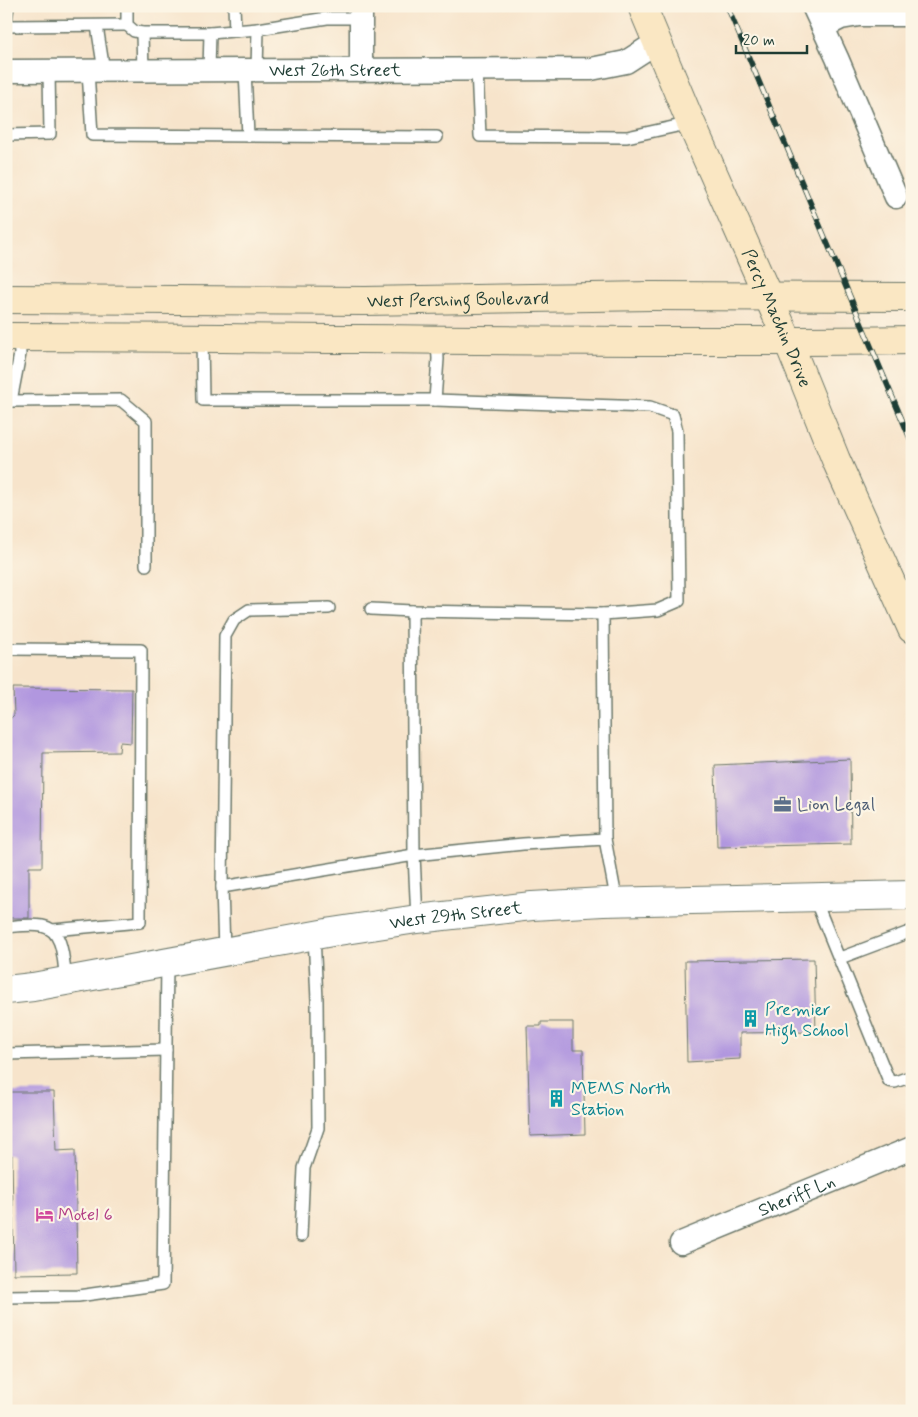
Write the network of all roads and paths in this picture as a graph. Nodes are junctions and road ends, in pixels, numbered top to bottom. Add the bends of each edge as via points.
1 (8, 6) edge
2 (127, 6) edge
3 (234, 6) edge
4 (642, 6) edge
5 (813, 6) edge
6 (361, 12) edge
7 (912, 15) edge
8 (6, 24) edge
9 (127, 25) junction
10 (97, 26) junction
11 (823, 26) junction
12 (258, 29) junction
13 (235, 31) junction
14 (142, 33) junction
15 (210, 33) junction
16 (657, 42) junction
17 (477, 69) junction
18 (209, 70) junction
19 (251, 70) junction
20 (361, 70) junction
21 (6, 71) edge
22 (49, 71) junction
23 (96, 71) junction
24 (143, 71) junction
25 (691, 123) junction
26 (6, 135) edge
27 (248, 136) junction
28 (437, 137) dead end
29 (896, 197) dead end
30 (912, 297) edge
31 (769, 298) junction
32 (6, 299) edge
33 (13, 337) edge
34 (202, 338) junction
35 (437, 339) junction
36 (912, 340) edge
37 (788, 341) junction
38 (435, 400) junction
39 (9, 401) edge
40 (146, 565) dead end
41 (329, 608) dead end
42 (371, 609) dead end
43 (412, 611) junction
44 (603, 614) junction
45 (912, 629) edge
46 (6, 649) edge
47 (605, 839) junction
48 (414, 855) junction
49 (222, 887) junction
50 (912, 895) edge
51 (814, 897) junction
52 (617, 903) junction
53 (417, 919) junction
54 (6, 927) edge
55 (53, 930) junction
56 (912, 931) edge
57 (314, 935) junction
58 (224, 951) junction
59 (840, 958) junction
60 (168, 962) junction
61 (66, 981) junction
62 (6, 990) edge
63 (166, 1050) junction
64 (6, 1054) edge
65 (912, 1076) edge
66 (912, 1148) edge
67 (301, 1236) dead end
68 (681, 1243) dead end
69 (6, 1297) edge

1 - 8 lane
2 - 9 lane
3 - 13 lane
4 - 16 main road, Percy Machin Drive
5 - 11 street
6 - 12 lane
6 - 20 street
7 - 11 street via 859,15
8 - 10 lane
9 - 10 lane
9 - 14 lane
10 - 23 lane
11 - 29 street
12 - 13 lane
12 - 19 lane
13 - 15 lane
14 - 15 lane
14 - 24 lane
15 - 18 lane
16 - 17 street, West 26th Street via 626,62 591,68
16 - 25 main road, Percy Machin Drive
17 - 20 street, West 26th Street
17 - 25 lane via 480,136 627,137
18 - 19 street, West 26th Street
18 - 24 street, West 26th Street
19 - 20 street, West 26th Street
19 - 27 lane
21 - 22 street, West 26th Street
22 - 23 street, West 26th Street
22 - 26 lane via 50,134
23 - 24 street, West 26th Street
23 - 27 lane via 92,135
25 - 31 main road, Percy Machin Drive
27 - 28 lane
30 - 31 main road, West Pershing Boulevard
31 - 32 main road, West Pershing Boulevard
31 - 37 main road, Percy Machin Drive
33 - 34 main road
33 - 39 lane via 20,354
34 - 35 main road
34 - 38 lane via 202,400
35 - 37 main road
35 - 38 lane
36 - 37 main road
37 - 45 main road, Percy Machin Drive via 836,460
38 - 44 lane via 650,407 673,415 677,431 679,601 658,610
39 - 40 lane via 121,400 146,421
41 - 49 lane via 249,610 234,620 225,636
42 - 43 lane
43 - 44 lane
43 - 48 lane
44 - 47 lane
46 - 55 lane via 141,650 140,922
47 - 48 lane
47 - 52 lane
48 - 49 lane
48 - 53 lane
49 - 58 lane
50 - 51 street, West 29th Street
51 - 52 street, West 29th Street
51 - 59 lane
52 - 53 street, West 29th Street via 532,906
53 - 57 street, West 29th Street
54 - 55 lane via 43,926
55 - 61 lane via 59,939
56 - 59 lane
57 - 58 street, West 29th Street
57 - 67 lane via 318,1128 304,1168
58 - 60 street, West 29th Street
59 - 65 lane via 889,1080 895,1082
60 - 61 street, West 29th Street
60 - 63 lane
61 - 62 street, West 29th Street
63 - 64 lane
63 - 69 lane via 163,1284 78,1296
66 - 68 street, Sheriff Ln

